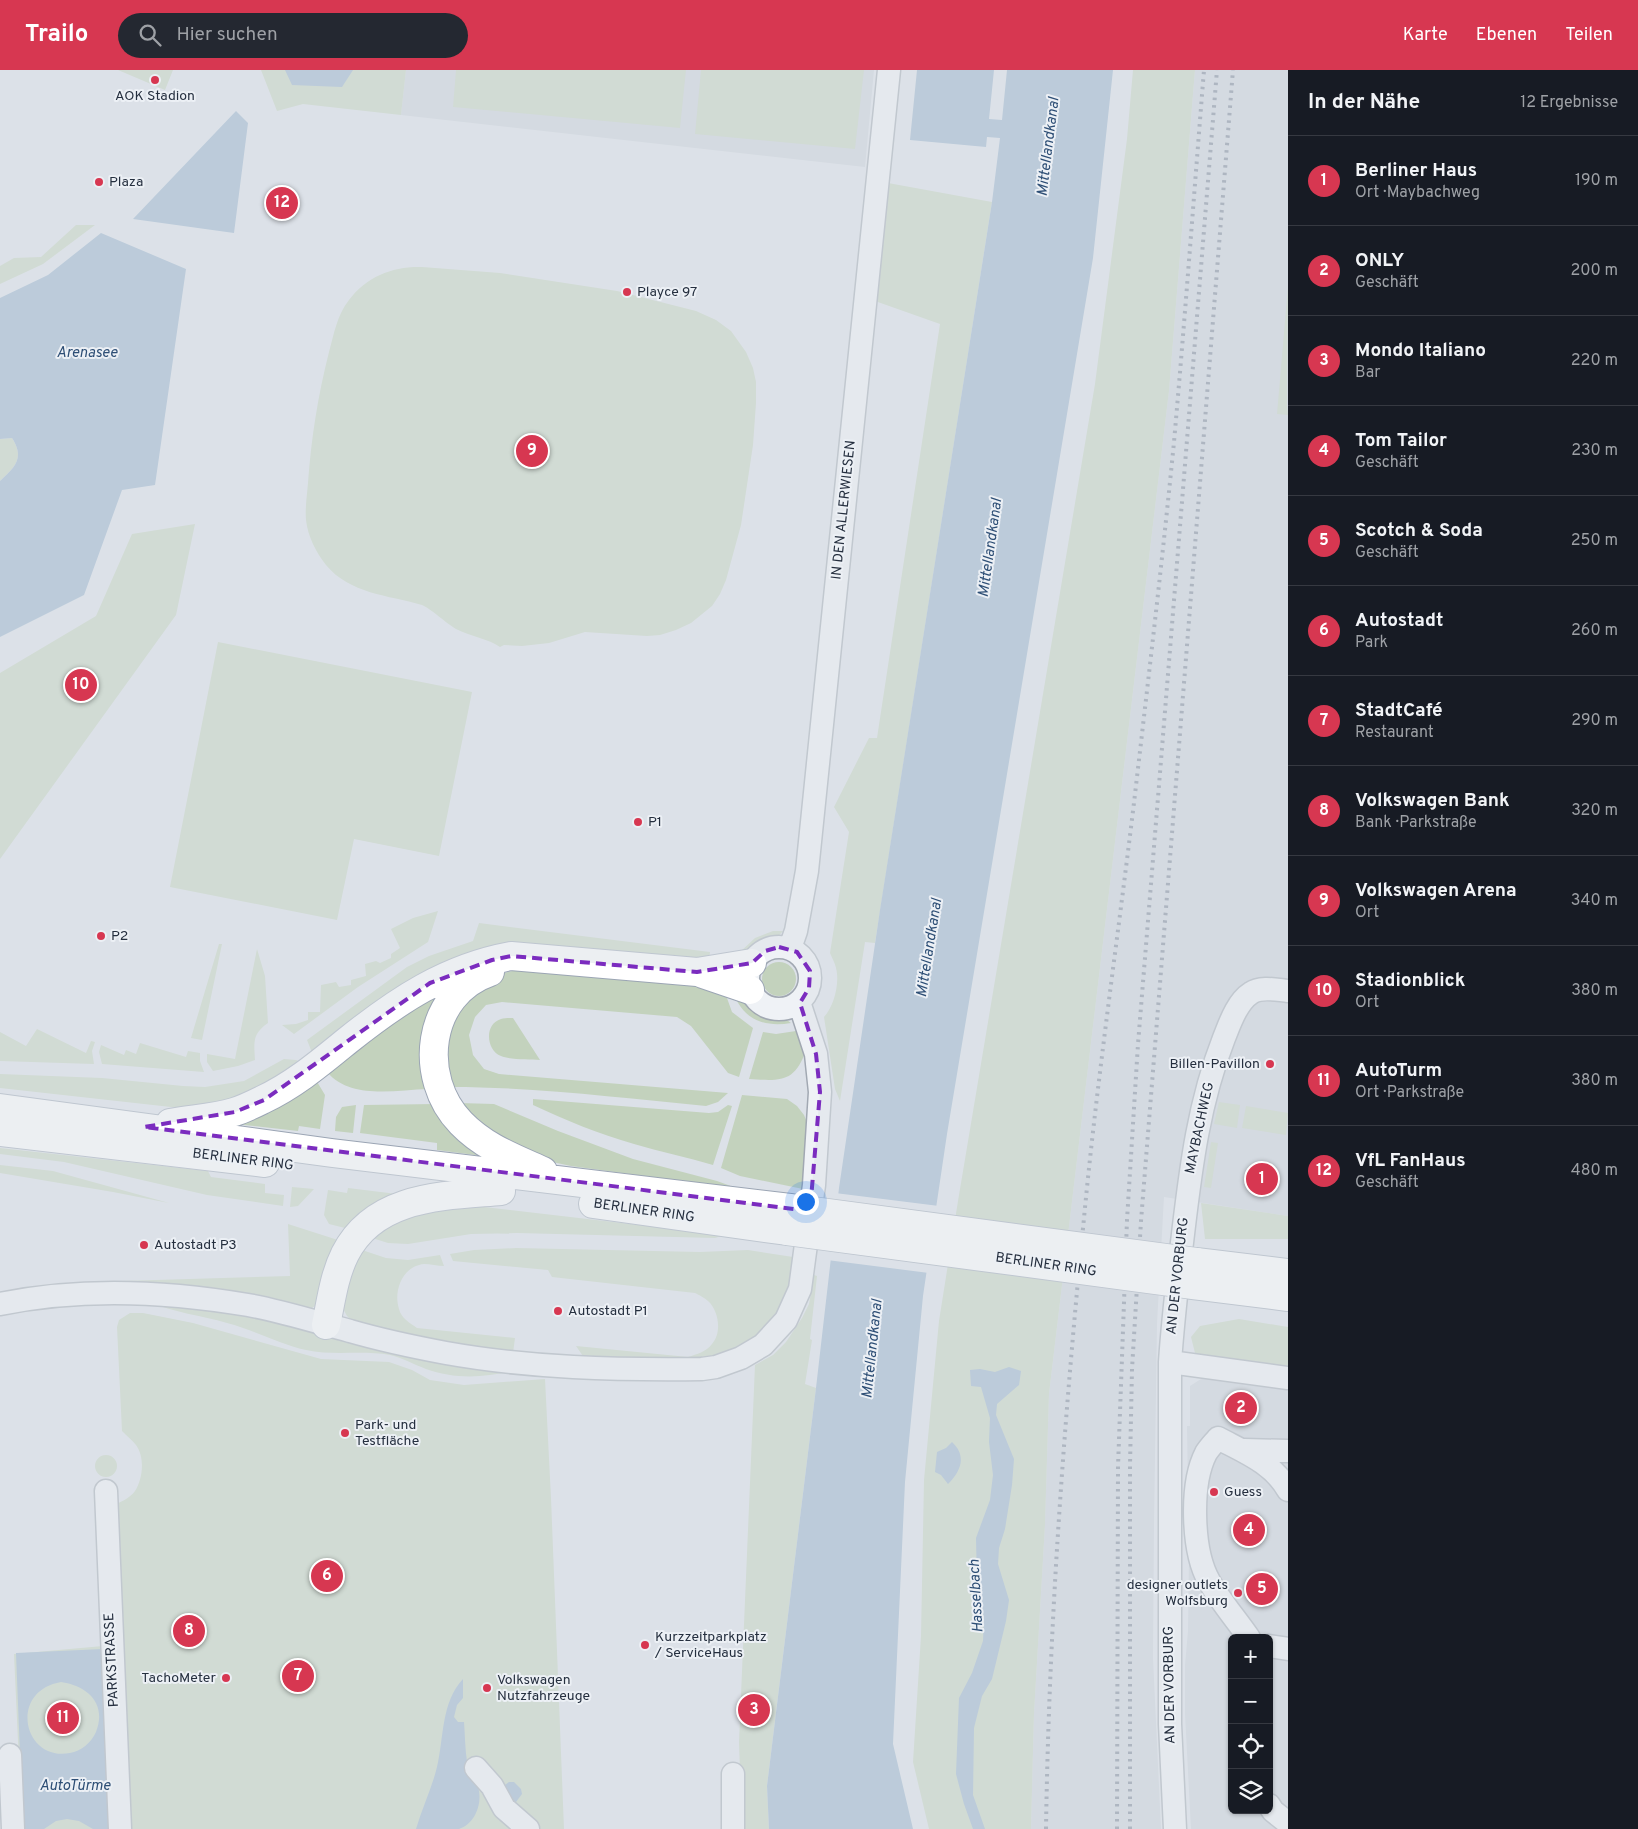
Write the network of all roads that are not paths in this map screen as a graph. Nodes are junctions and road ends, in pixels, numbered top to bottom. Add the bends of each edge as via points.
1 (889, 70) edge
2 (790, 948) junction
3 (556, 960) junction
4 (752, 963) junction
5 (697, 972) junction
6 (750, 990) junction
7 (1288, 991) edge
8 (799, 1002) junction
9 (0, 1108) edge
10 (144, 1127) junction
11 (0, 1132) edge
12 (568, 1183) junction
13 (500, 1191) junction
14 (1188, 1191) joint
15 (789, 1220) junction
16 (1286, 1272) edge
17 (1194, 1273) junction
18 (1288, 1298) edge
19 (0, 1304) edge
20 (326, 1325) junction
21 (1170, 1362) junction
22 (1288, 1378) edge
23 (1241, 1450) junction
24 (1288, 1451) edge
25 (1286, 1482) edge
26 (106, 1491) dead end
27 (1246, 1634) edge
28 (1273, 1647) edge
29 (1288, 1649) edge
30 (10, 1755) dead end
31 (476, 1768) dead end
32 (733, 1774) dead end
33 (1273, 1811) edge
34 (1288, 1823) edge
35 (13, 1829) edge
36 (120, 1829) edge
37 (528, 1829) edge
38 (733, 1829) edge
39 (1175, 1829) edge

1 - 2 street, IN DEN ALLERWIESEN via 807,871
2 - 4 street via 772,948 759,954
2 - 8 street via 803,958 810,971 809,988
3 - 5 main road
3 - 10 main road via 511,956 462,969 387,1010 315,1067 264,1100 235,1112
3 - 12 main road via 512,965 484,974 467,984 448,1002 443,1012 435,1037 434,1058 443,1096 461,1123 502,1153
4 - 5 main road
4 - 6 street via 748,978
5 - 6 main road
6 - 8 street via 771,1008 784,1009
7 - 14 street, MAYBACHWEG via 1261,989 1251,993 1238,1007 1203,1101
8 - 20 street via 816,1054 820,1092 814,1185 800,1289 786,1320 763,1345 741,1358 702,1369 590,1368 479,1359
9 - 10 main road, BERLINER RING
10 - 12 main road, BERLINER RING
11 - 13 main road, BERLINER RING
12 - 15 main road, BERLINER RING
13 - 15 main road, BERLINER RING
13 - 20 main road via 407,1203 370,1225 345,1254 334,1285
14 - 21 street, AN DER VORBURG
15 - 17 main road, BERLINER RING, bridge
16 - 17 main road, BERLINER RING
17 - 18 main road, BERLINER RING
19 - 20 street via 61,1295 133,1292 248,1305
21 - 22 street
21 - 39 street, AN DER VORBURG via 1169,1714
23 - 24 street
23 - 25 street via 1260,1460
23 - 27 street via 1218,1438 1213,1444 1198,1477 1194,1511 1197,1543 1208,1580
26 - 36 street, PARKSTRASSE
28 - 29 street
30 - 35 street
31 - 37 street via 492,1786 504,1808
32 - 38 street
33 - 34 street

